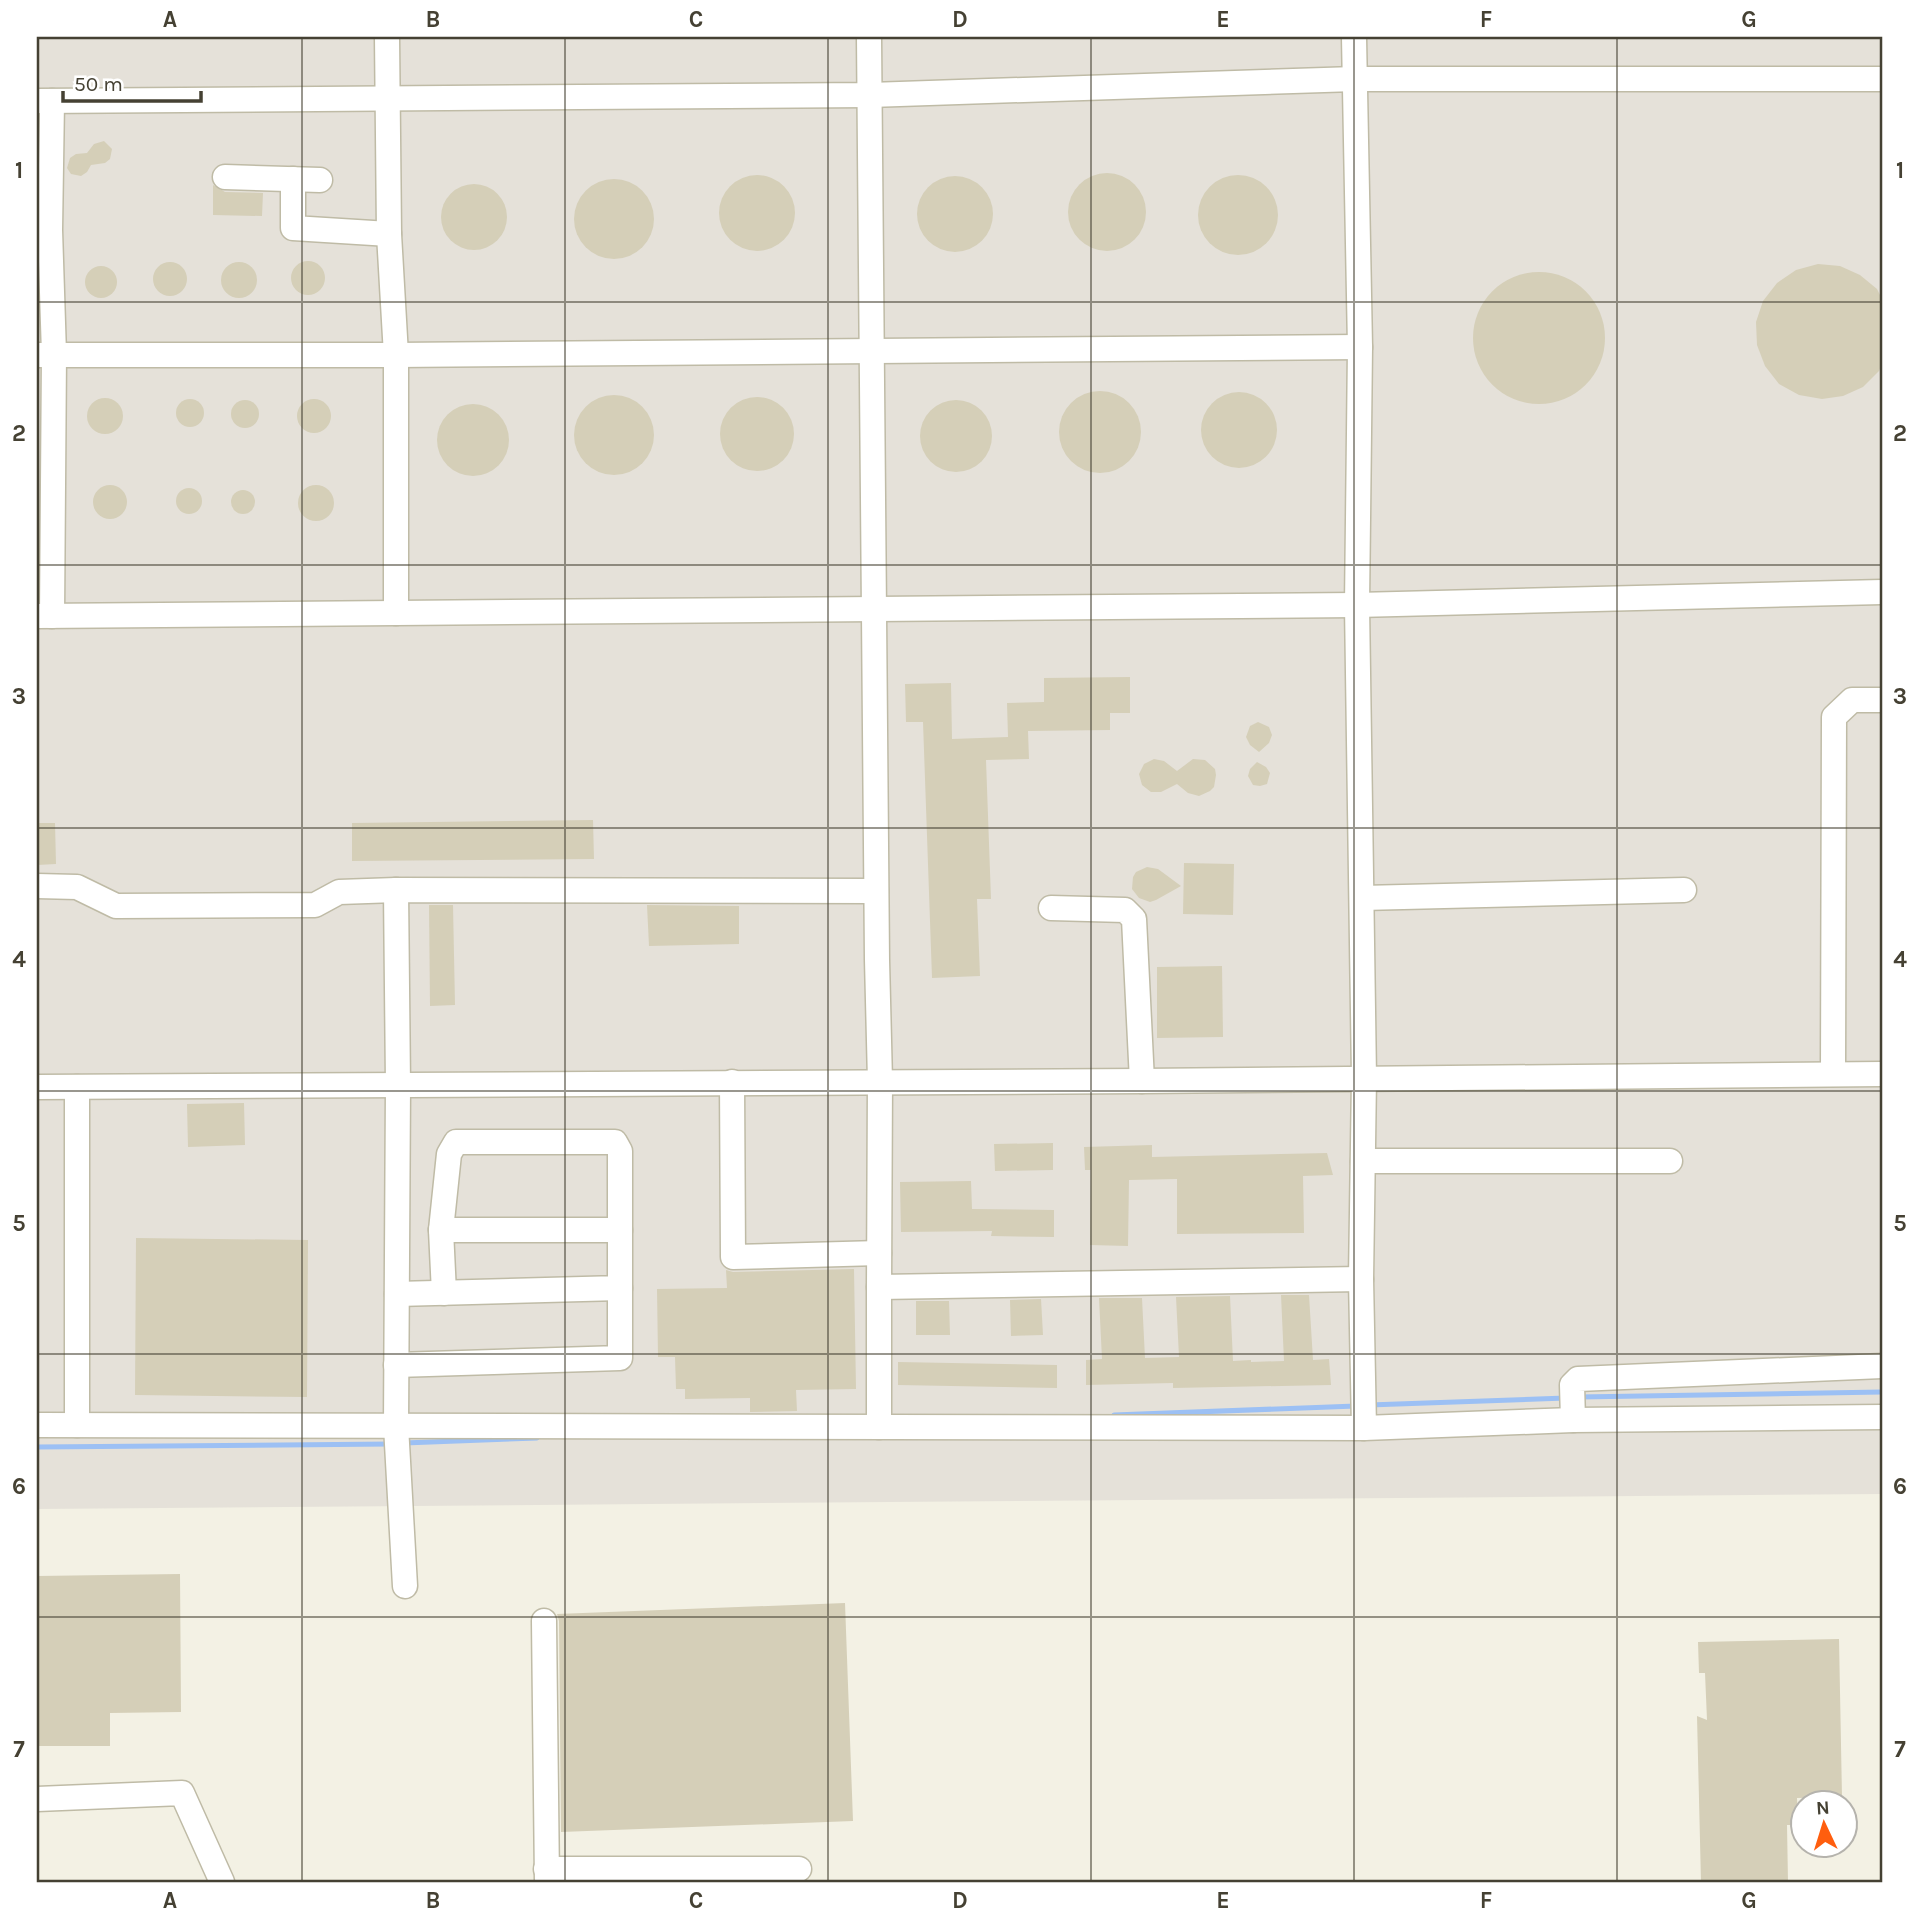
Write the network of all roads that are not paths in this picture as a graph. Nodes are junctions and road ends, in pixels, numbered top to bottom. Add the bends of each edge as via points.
1 (387, 37) edge
2 (869, 37) edge
3 (1354, 37) edge
4 (1355, 79) junction
5 (1882, 79) edge
6 (870, 95) junction
7 (389, 99) junction
8 (44, 101) edge
9 (225, 177) dead end
10 (293, 180) junction
11 (320, 180) dead end
12 (43, 230) edge
13 (389, 234) junction
14 (1360, 347) junction
15 (873, 350) junction
16 (46, 354) edge
17 (396, 355) junction
18 (1882, 592) edge
19 (1357, 605) junction
20 (875, 609) junction
21 (396, 613) junction
22 (44, 616) edge
23 (1882, 700) edge
24 (37, 886) edge
25 (396, 890) junction
26 (1684, 890) dead end
27 (876, 891) junction
28 (1362, 898) junction
29 (1051, 908) dead end
30 (1833, 1074) junction
31 (1882, 1074) edge
32 (1364, 1078) junction
33 (880, 1081) junction
34 (1142, 1081) junction
35 (732, 1083) junction
36 (398, 1085) junction
37 (37, 1087) edge
38 (77, 1087) junction
39 (1363, 1161) junction
40 (1670, 1161) dead end
41 (441, 1230) junction
42 (620, 1230) junction
43 (879, 1253) junction
44 (1361, 1279) junction
45 (879, 1287) junction
46 (620, 1289) junction
47 (444, 1293) junction
48 (397, 1294) junction
49 (396, 1365) junction
50 (1882, 1366) edge
51 (1882, 1417) edge
52 (1573, 1420) junction
53 (37, 1425) edge
54 (77, 1425) junction
55 (396, 1426) junction
56 (879, 1427) junction
57 (1364, 1428) junction
58 (405, 1586) dead end
59 (544, 1622) dead end
60 (37, 1799) edge
61 (799, 1869) dead end
62 (547, 1876) edge
63 (222, 1882) edge

1 - 7 lane
2 - 6 lane
3 - 4 lane
4 - 5 lane
4 - 6 lane
4 - 14 lane
6 - 7 lane
6 - 15 lane
7 - 8 lane
7 - 13 lane
8 - 12 lane
9 - 10 lane
10 - 11 lane
10 - 13 lane via 293,228
12 - 16 lane
13 - 17 lane
14 - 15 lane
14 - 19 lane
15 - 17 lane
15 - 20 lane
16 - 17 lane
16 - 22 lane
17 - 21 lane
18 - 19 lane
19 - 20 lane
19 - 28 lane
20 - 21 lane
20 - 27 lane
21 - 22 lane
23 - 30 lane via 1852,701 1834,717
24 - 25 lane via 77,887 116,906 315,905 339,892
25 - 27 lane
25 - 36 lane
26 - 28 lane
27 - 33 lane
28 - 32 lane
29 - 34 lane via 1125,910 1134,919
30 - 31 lane
30 - 32 lane
32 - 34 lane
32 - 39 lane
33 - 34 lane
33 - 35 lane
33 - 43 lane
35 - 36 lane
35 - 43 lane via 733,1257
36 - 38 lane
36 - 48 lane
37 - 38 lane
38 - 54 lane
39 - 40 lane
39 - 44 lane
41 - 42 lane
41 - 42 lane via 449,1154 456,1142 615,1142 620,1151
41 - 47 lane
42 - 46 lane
43 - 45 lane
44 - 45 lane
44 - 57 lane
45 - 56 lane
46 - 47 lane
46 - 49 lane via 620,1358
47 - 48 lane
48 - 49 lane
49 - 55 lane
50 - 52 lane via 1578,1379 1572,1385
51 - 52 lane
52 - 57 lane
53 - 54 lane
54 - 55 lane
55 - 56 lane
55 - 58 lane
56 - 57 lane
59 - 62 lane
60 - 63 lane via 182,1793
61 - 62 lane

